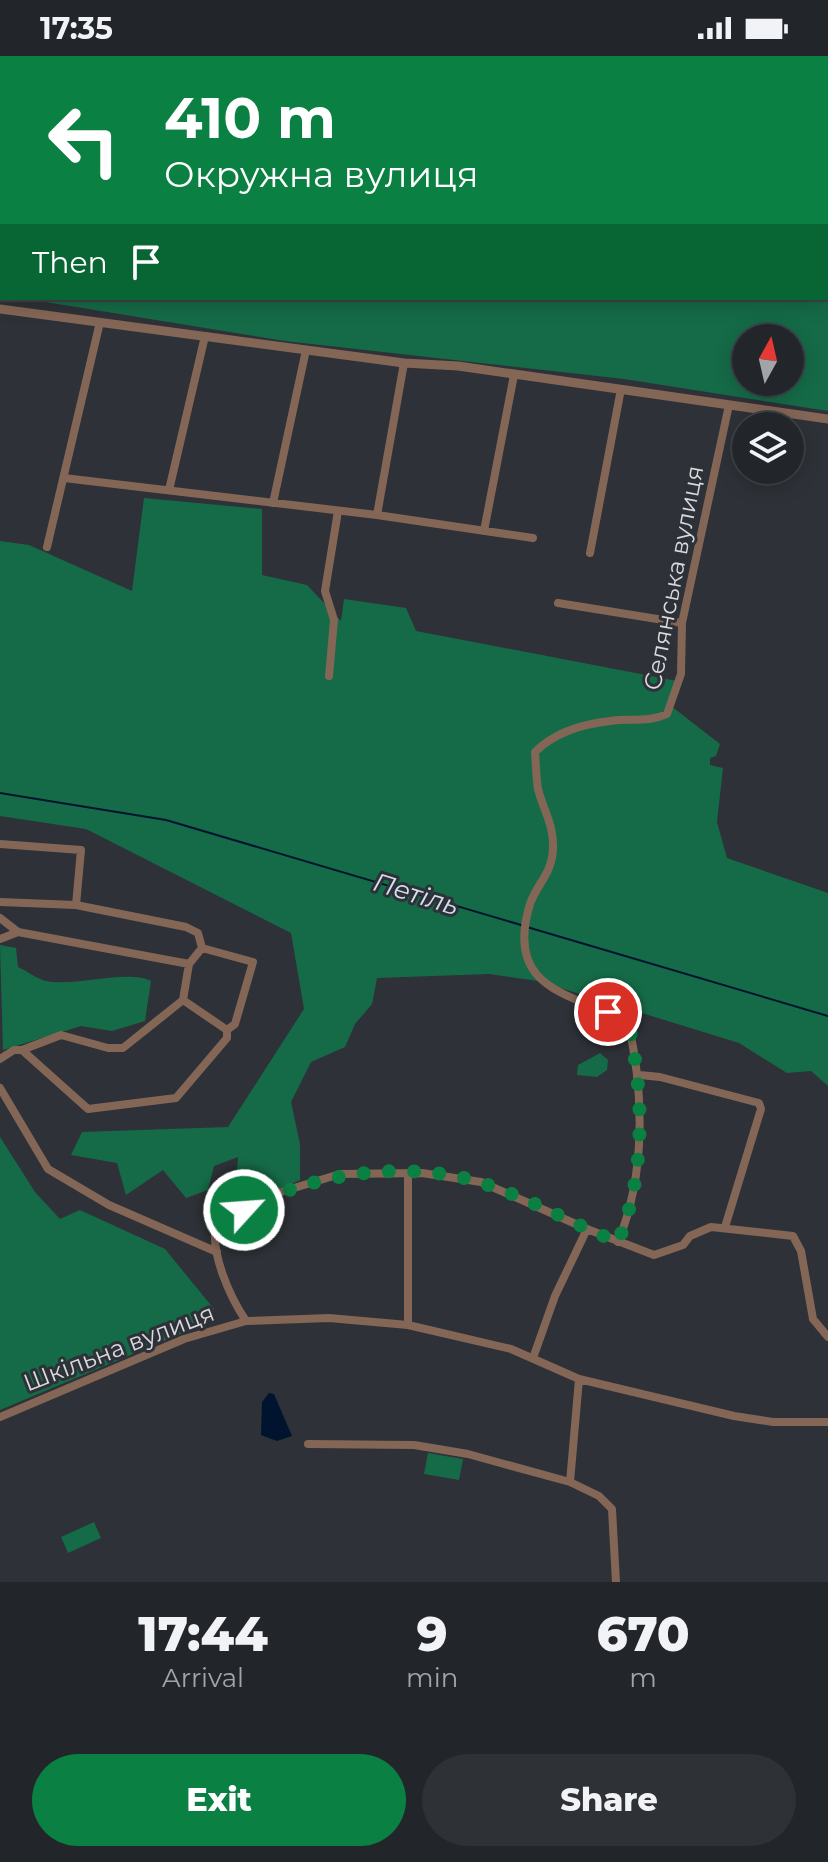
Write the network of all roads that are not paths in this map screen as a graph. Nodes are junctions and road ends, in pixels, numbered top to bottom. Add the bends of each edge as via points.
1 (0, 309) edge
2 (100, 322) junction
3 (205, 336) junction
4 (306, 350) junction
5 (404, 363) junction
6 (514, 375) junction
7 (621, 389) junction
8 (729, 405) junction
9 (828, 419) edge
10 (64, 478) junction
11 (169, 490) junction
12 (273, 503) junction
13 (338, 511) junction
14 (377, 515) junction
15 (484, 531) junction
16 (533, 538) dead end
17 (47, 547) dead end
18 (590, 553) dead end
19 (558, 603) dead end
20 (682, 623) junction
21 (329, 676) dead end
22 (0, 844) edge
23 (0, 902) edge
24 (76, 905) junction
25 (0, 918) edge
26 (18, 932) junction
27 (0, 939) edge
28 (202, 948) junction
29 (189, 964) junction
30 (183, 1000) junction
31 (227, 1030) junction
32 (22, 1050) junction
33 (0, 1059) edge
34 (640, 1075) junction
35 (0, 1088) edge
36 (408, 1173) junction
37 (725, 1227) junction
38 (587, 1229) junction
39 (618, 1242) junction
40 (218, 1252) junction
41 (246, 1321) junction
42 (408, 1325) junction
43 (828, 1337) edge
44 (533, 1358) junction
45 (579, 1379) junction
46 (0, 1417) edge
47 (828, 1422) edge
48 (308, 1444) dead end
49 (570, 1482) junction
50 (616, 1582) edge

1 - 2 street
2 - 3 street
2 - 10 street
3 - 4 street
3 - 11 street
4 - 5 street
4 - 12 street
5 - 6 street
5 - 14 street
6 - 7 street
6 - 15 street
7 - 8 street
7 - 18 street
8 - 9 street
8 - 20 street, Селянська вулиця
10 - 11 street
10 - 17 street
11 - 12 street
12 - 13 street
13 - 14 street
13 - 21 street via 325,591 334,620
14 - 15 street
15 - 16 street
19 - 20 street
20 - 34 street, Селянська вулиця via 681,674 667,714 655,720 609,721 551,737 535,752 553,848 547,877 531,900 527,919 529,965 550,989 628,1022
22 - 24 street via 81,850
23 - 24 street
24 - 28 street via 186,927 198,933
25 - 26 street
26 - 27 street
26 - 29 street
28 - 29 street
28 - 31 street via 253,962 235,1024
29 - 30 street
30 - 31 street
30 - 32 street via 123,1048 61,1035
31 - 32 street via 227,1038 176,1098 96,1109 80,1104
32 - 33 street
34 - 37 street via 759,1103
34 - 39 street via 632,1207
35 - 40 street via 48,1169 109,1205
36 - 38 street via 481,1182
36 - 40 street via 340,1174 271,1195 216,1225
36 - 42 street
37 - 39 street via 700,1231 683,1245 654,1255
37 - 43 street via 793,1236 801,1251 813,1319
38 - 39 street
38 - 44 street
40 - 41 street via 235,1306
41 - 42 street, Шкільна вулиця via 329,1318
41 - 46 street, Шкільна вулиця via 184,1339
42 - 44 street, Шкільна вулиця
44 - 45 street, Шкільна вулиця
45 - 47 street, Шкільна вулиця via 734,1416
45 - 49 street
48 - 49 street via 414,1445
49 - 50 street via 612,1509

